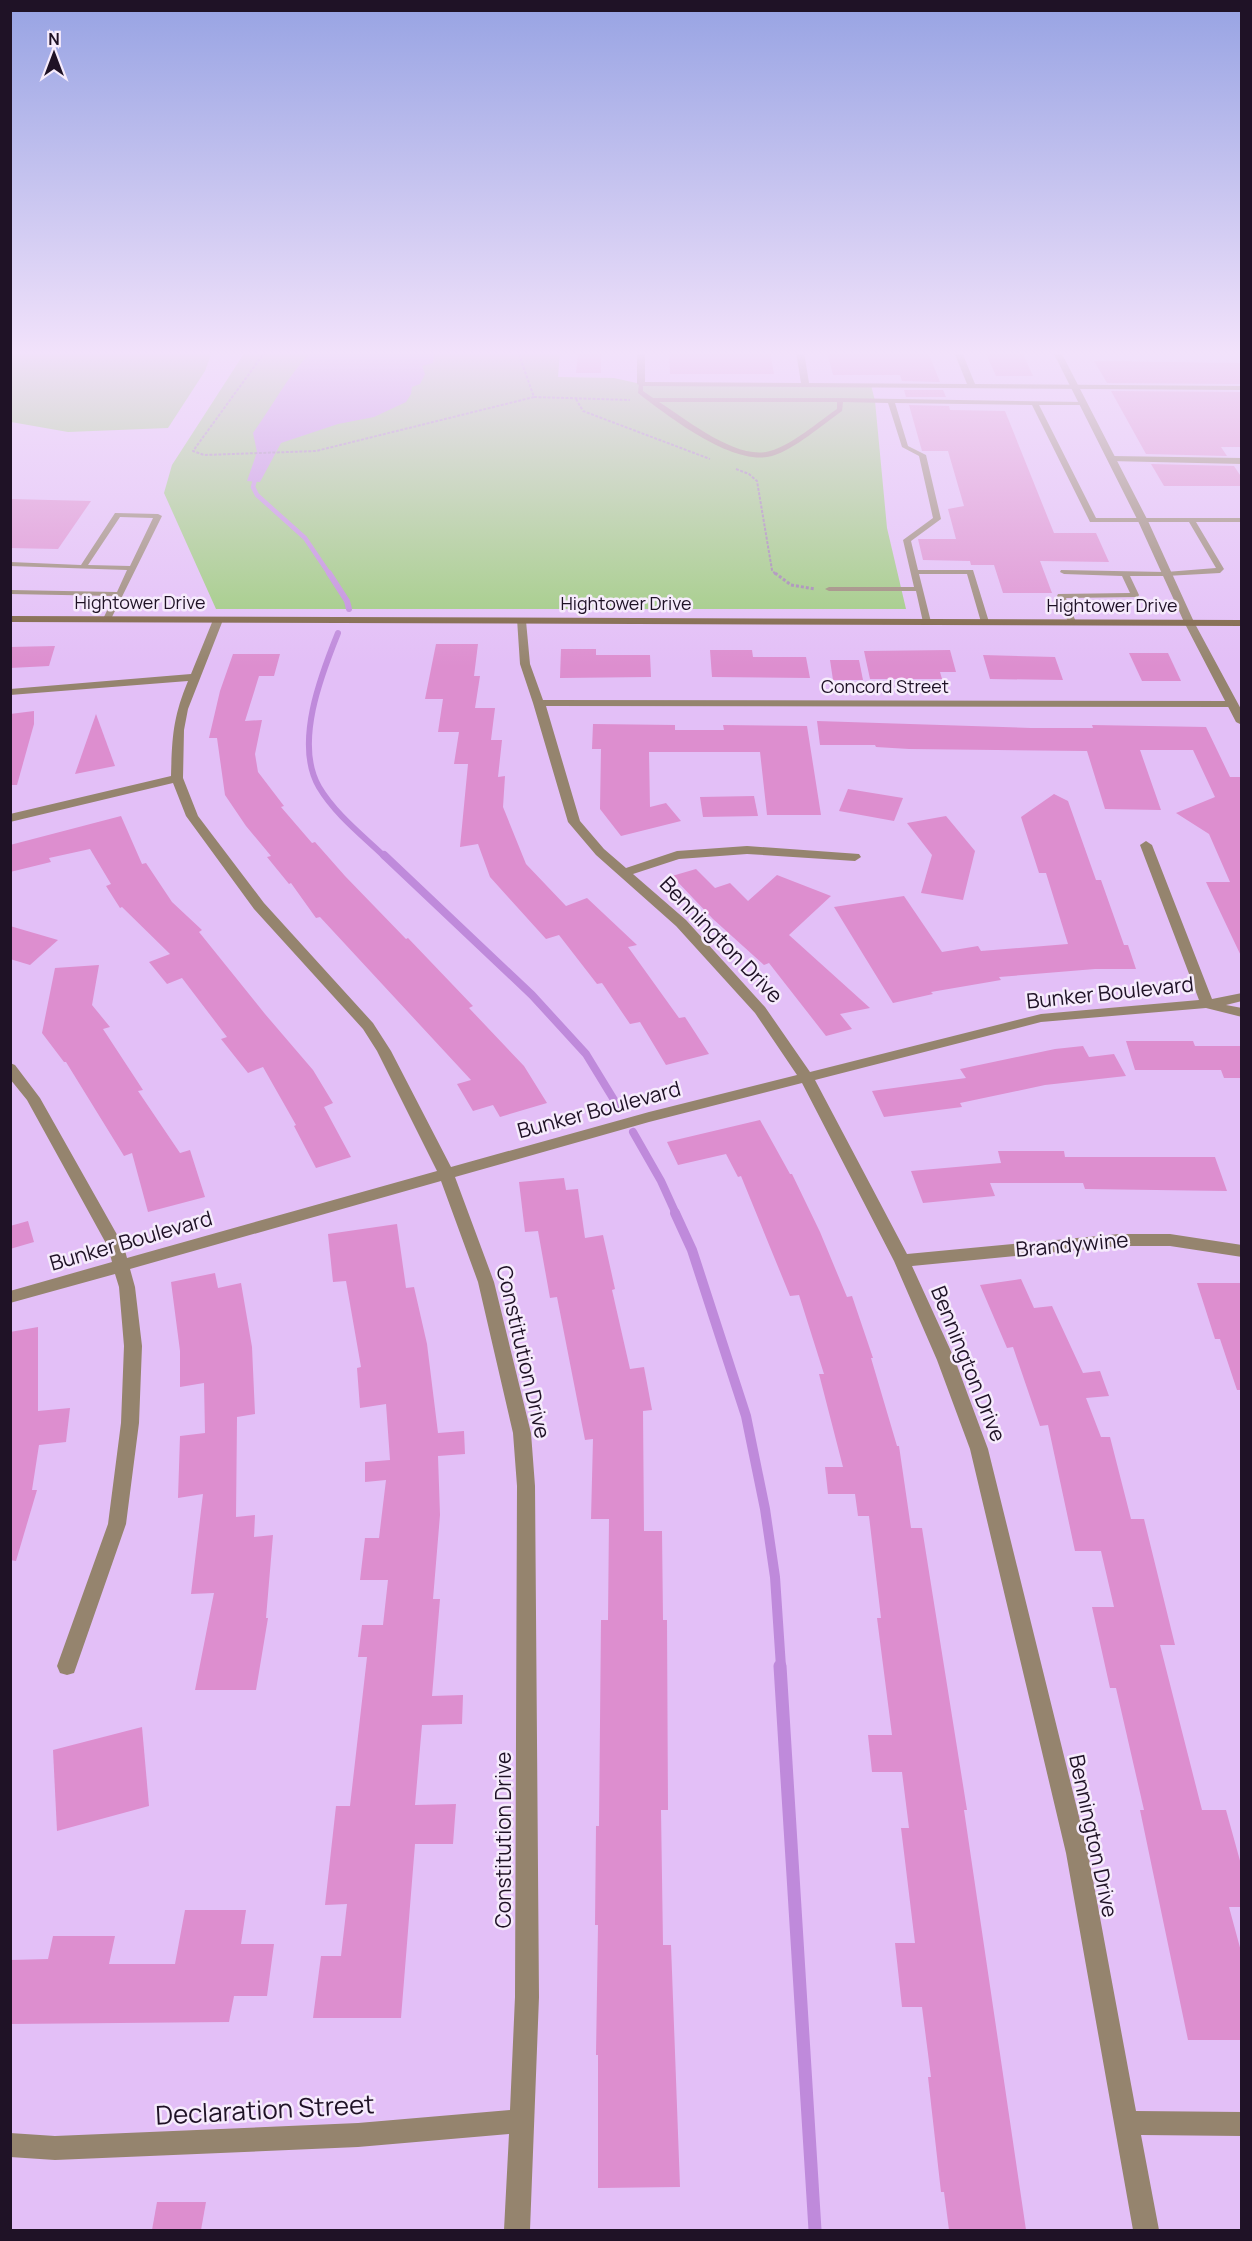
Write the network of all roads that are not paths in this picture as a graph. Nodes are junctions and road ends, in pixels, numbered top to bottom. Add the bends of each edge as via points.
1 (922, 457) edge
2 (1061, 457) edge
3 (1112, 459) joint
4 (1242, 461) edge
5 (1242, 520) edge
6 (1143, 521) junction
7 (1192, 521) junction
8 (10, 564) edge
9 (83, 567) junction
10 (133, 568) junction
11 (916, 572) junction
12 (1065, 572) dead end
13 (1125, 573) junction
14 (1166, 574) junction
15 (829, 589) road end
16 (919, 589) junction
17 (10, 592) edge
18 (120, 594) junction
19 (10, 619) edge
20 (107, 619) junction
21 (218, 620) junction
22 (521, 621) junction
23 (927, 622) junction
24 (985, 622) junction
25 (1072, 622) junction
26 (1189, 622) junction
27 (1242, 623) edge
28 (195, 677) junction
29 (10, 692) edge
30 (538, 703) junction
31 (1232, 704) junction
32 (1242, 722) edge
33 (177, 778) junction
34 (10, 818) edge
35 (1146, 846) dead end
36 (855, 857) dead end
37 (624, 873) junction
38 (1242, 997) edge
39 (1207, 1004) junction
40 (1242, 1013) edge
41 (10, 1068) edge
42 (806, 1077) junction
43 (446, 1173) junction
44 (1242, 1251) edge
45 (902, 1261) junction
46 (121, 1266) junction
47 (10, 1297) edge
48 (67, 1666) dead end
49 (522, 2121) junction
50 (1126, 2123) junction
51 (1242, 2124) edge
52 (10, 2145) edge
53 (516, 2230) edge
54 (1146, 2230) edge

1 - 11 lane via 938,519 907,540
2 - 6 lane via 1093,520
3 - 4 street
3 - 6 street
5 - 7 lane
6 - 7 lane
6 - 14 street
7 - 14 lane via 1220,569
8 - 9 lane
9 - 10 lane
9 - 10 lane via 118,515 158,516
10 - 18 lane
11 - 16 lane
11 - 24 lane via 970,573
12 - 13 lane
13 - 14 lane
13 - 25 lane via 1135,595 1061,596
14 - 26 street
15 - 16 lane
16 - 23 lane
17 - 18 lane
18 - 20 lane
19 - 20 main road, Hightower Drive
20 - 21 main road, Hightower Drive
21 - 22 main road, Hightower Drive
21 - 28 street, Constitution Drive
22 - 23 main road, Hightower Drive
22 - 30 street, Bennington Drive via 525,664
23 - 24 main road, Hightower Drive
24 - 25 main road, Hightower Drive
25 - 26 main road, Hightower Drive
26 - 27 main road, Hightower Drive
26 - 31 street
28 - 29 street
28 - 33 street, Constitution Drive via 178,730
30 - 31 street, Concord Street
30 - 37 street, Bennington Drive via 574,822
31 - 32 street
33 - 34 street
33 - 43 street, Constitution Drive via 192,816 258,906 368,1026
35 - 39 street
36 - 37 street via 747,850 677,855
37 - 42 street, Bennington Drive via 681,923 760,1010
38 - 39 street, Bunker Boulevard
39 - 40 street, Bunker Boulevard
39 - 42 street, Bunker Boulevard via 1041,1018
41 - 46 street via 33,1098 116,1247
42 - 43 street, Bunker Boulevard
42 - 45 street, Bennington Drive
43 - 46 street, Bunker Boulevard
43 - 49 street, Constitution Drive via 486,1282 522,1433 526,1486 527,1997
44 - 45 street, Brandywine via 1170,1240 1119,1240
45 - 50 street, Bennington Drive via 946,1360 979,1449 1077,1853
46 - 47 street, Bunker Boulevard
46 - 48 street via 134,1346 130,1423 117,1524
49 - 52 street, Declaration Street via 358,2135 55,2148
49 - 53 street, Constitution Drive
50 - 51 street
50 - 54 street, Bennington Drive

